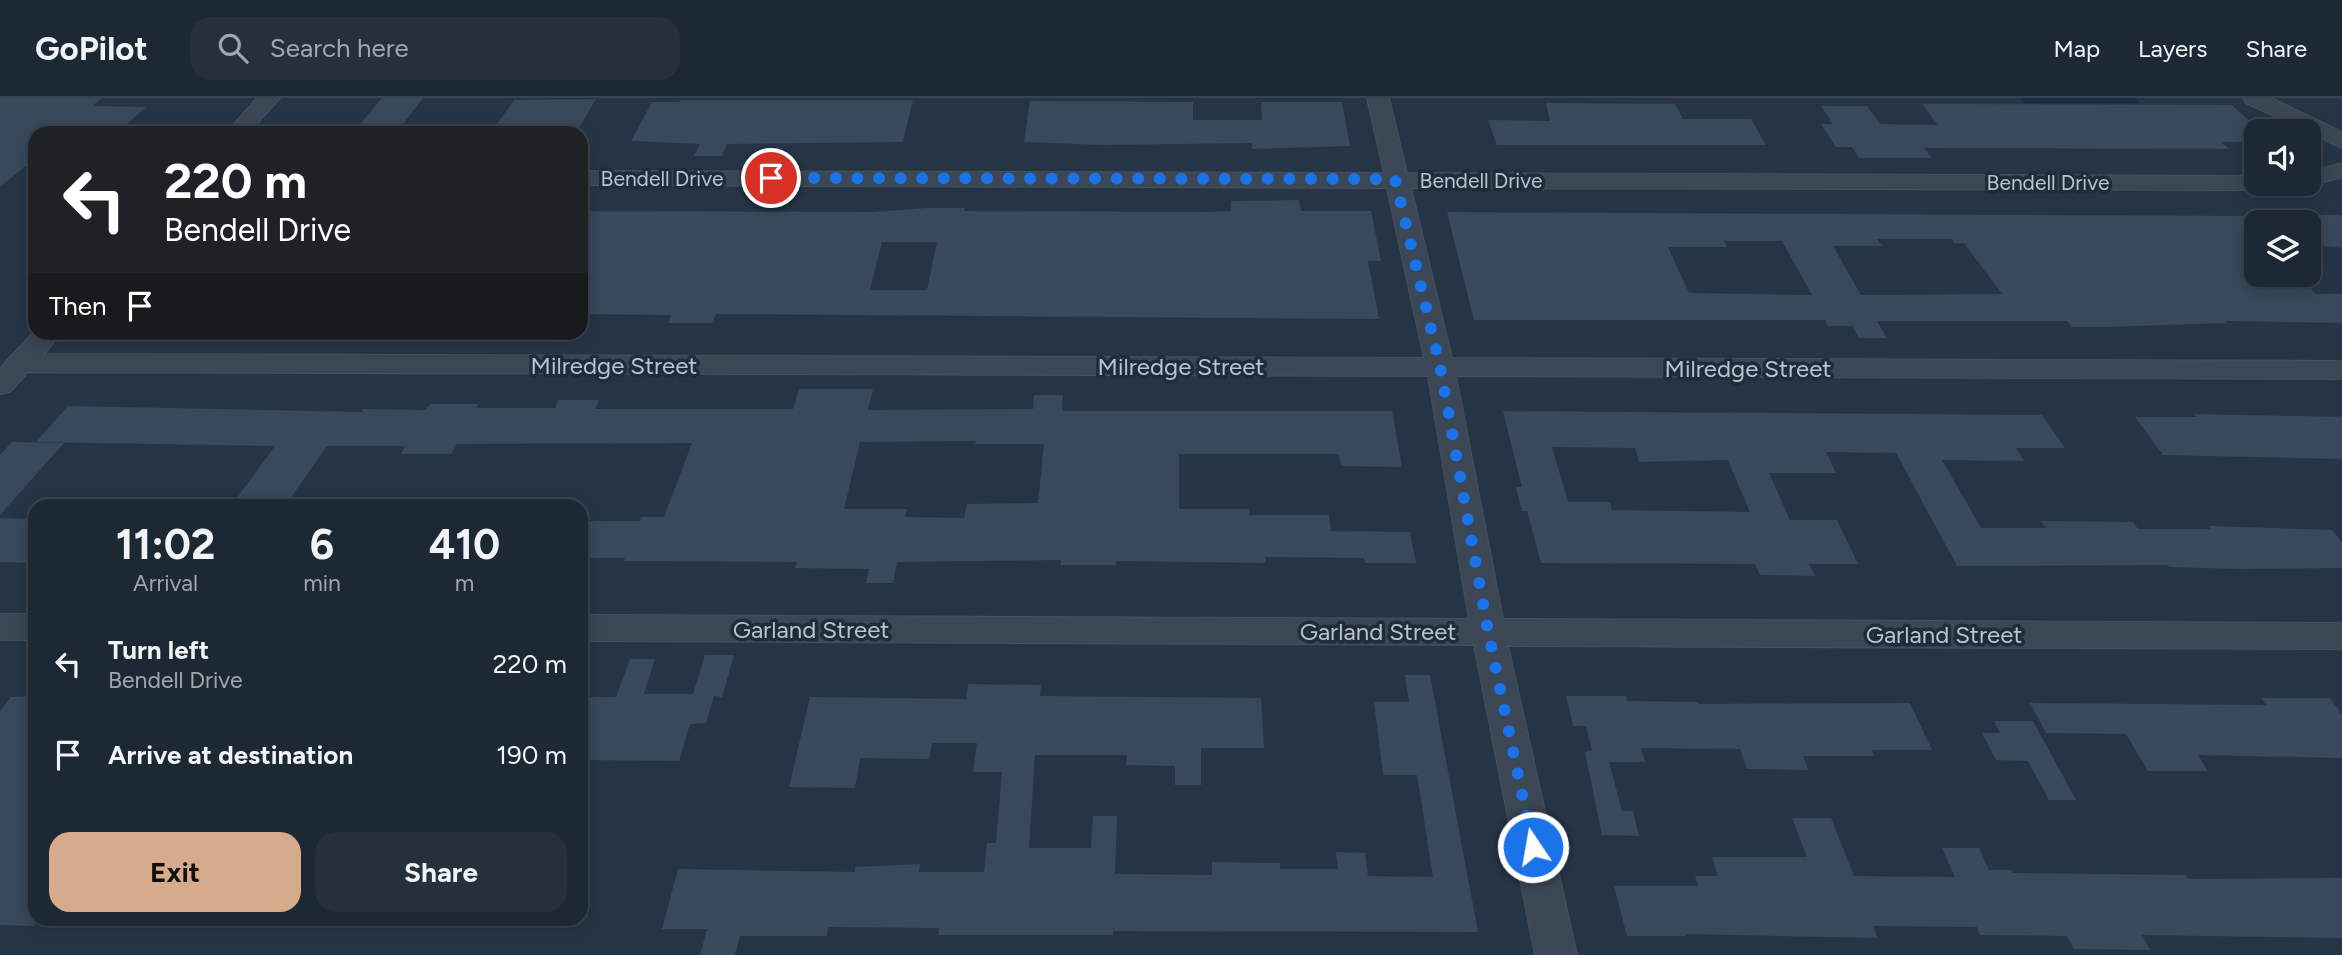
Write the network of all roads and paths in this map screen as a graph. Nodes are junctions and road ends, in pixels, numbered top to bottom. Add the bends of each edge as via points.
1 (269, 98) edge
2 (1378, 98) edge
3 (2254, 98) edge
4 (243, 126) edge
5 (2342, 141) edge
6 (2342, 170) edge
7 (2321, 176) edge
8 (588, 178) edge
9 (1395, 179) junction
10 (2244, 183) edge
11 (42, 340) edge
12 (20, 363) junction
13 (1440, 366) junction
14 (2342, 370) edge
15 (0, 385) edge
16 (0, 627) edge
17 (28, 627) edge
18 (588, 628) edge
19 (1488, 631) junction
20 (2342, 636) edge
21 (1556, 955) edge

1 - 4 street
2 - 9 street
3 - 5 street
6 - 7 street
8 - 9 street, Bendell Drive
9 - 10 street, Bendell Drive
9 - 13 street
11 - 12 street
12 - 13 street, Milredge Street
12 - 15 street
13 - 14 street, Milredge Street
13 - 19 street
16 - 17 street
18 - 19 street, Garland Street
19 - 20 street, Garland Street
19 - 21 street

